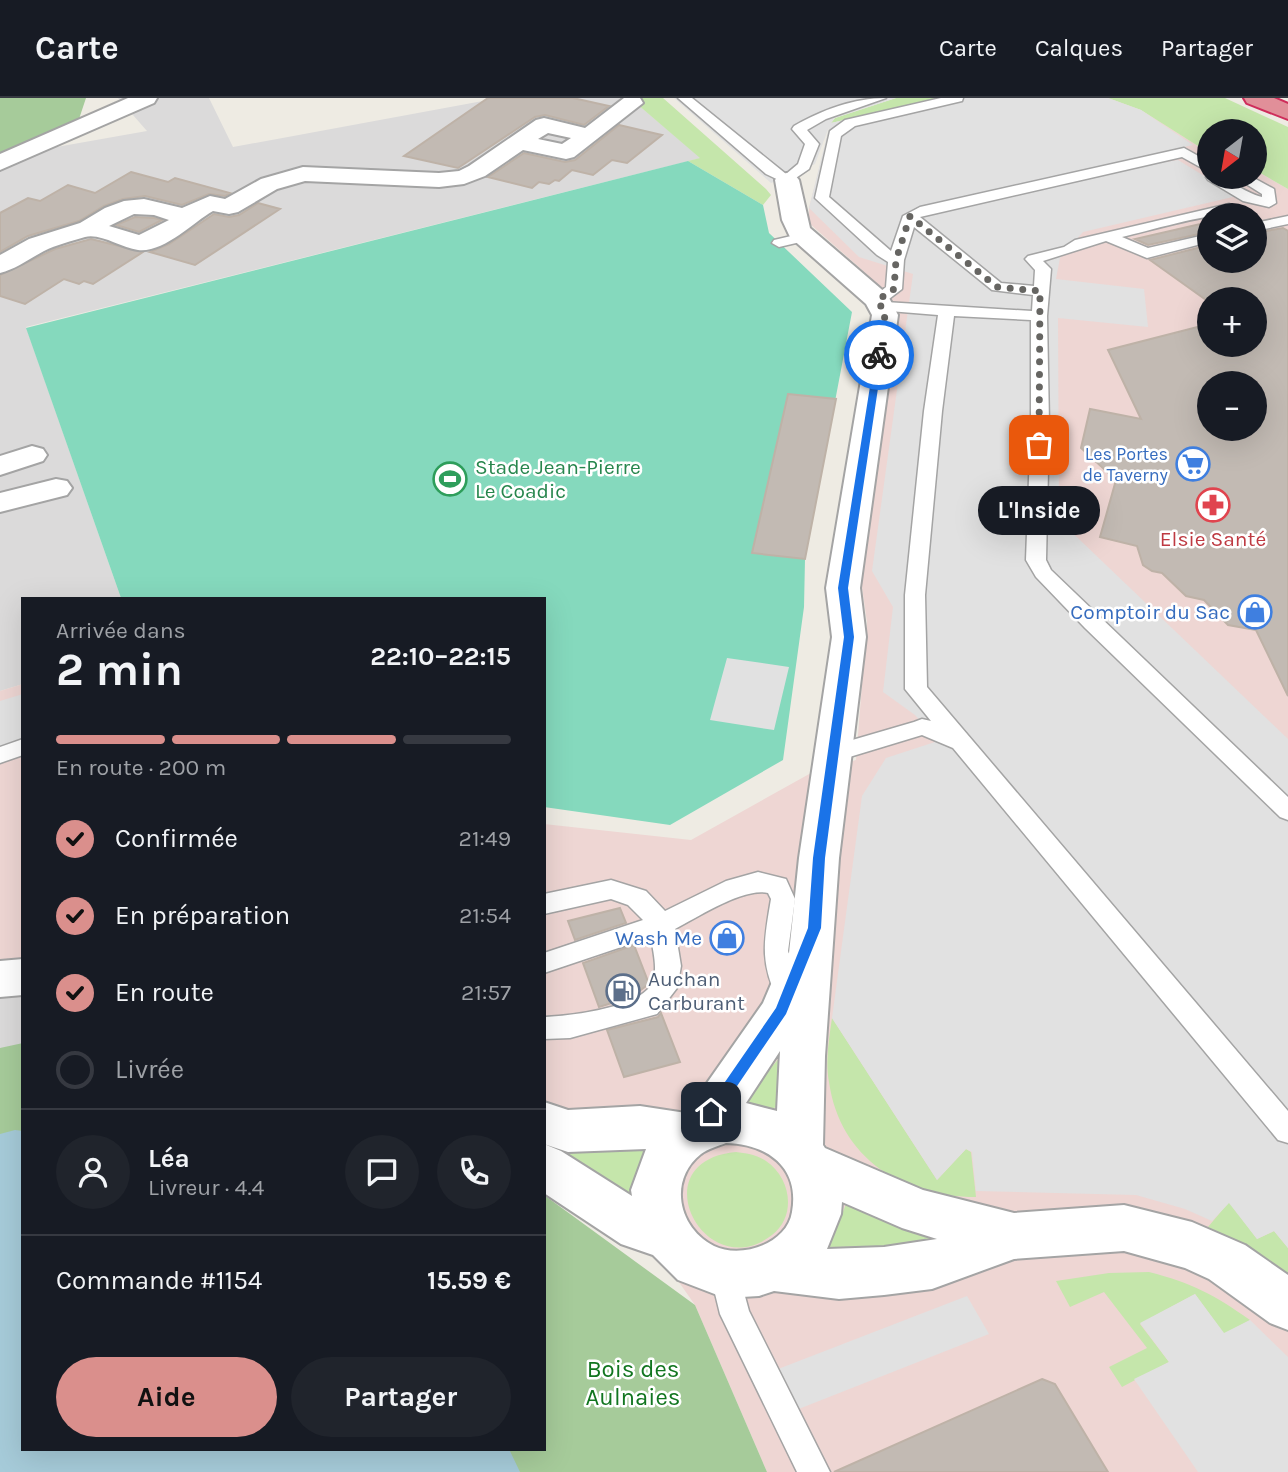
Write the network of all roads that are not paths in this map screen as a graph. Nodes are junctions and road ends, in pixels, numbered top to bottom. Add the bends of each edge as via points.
1 (146, 98) edge
2 (684, 98) edge
3 (880, 98) edge
4 (957, 98) edge
5 (1255, 98) edge
6 (632, 103) dead end
7 (1288, 113) edge
8 (1197, 160) edge
9 (0, 163) edge
10 (787, 180) junction
11 (1233, 189) edge
12 (1244, 189) edge
13 (1264, 189) edge
14 (1269, 204) junction
15 (1197, 215) edge
16 (910, 216) junction
17 (184, 217) junction
18 (1288, 217) edge
19 (1267, 222) edge
20 (1270, 223) junction
21 (1267, 224) edge
22 (89, 228) junction
23 (1106, 236) junction
24 (1197, 241) edge
25 (1033, 259) joint
26 (896, 260) junction
27 (0, 265) edge
28 (1040, 291) junction
29 (880, 303) junction
30 (947, 309) junction
31 (1039, 316) junction
32 (32, 455) dead end
33 (0, 466) edge
34 (56, 488) dead end
35 (0, 503) edge
36 (21, 733) edge
37 (0, 738) edge
38 (961, 744) junction
39 (21, 748) edge
40 (833, 754) junction
41 (0, 755) edge
42 (1288, 811) edge
43 (546, 904) edge
44 (662, 923) junction
45 (815, 928) junction
46 (546, 962) edge
47 (21, 976) edge
48 (0, 979) edge
49 (788, 994) junction
50 (546, 1028) edge
51 (546, 1124) edge
52 (696, 1130) junction
53 (1288, 1131) edge
54 (804, 1157) junction
55 (546, 1167) edge
56 (667, 1236) junction
57 (1014, 1236) junction
58 (774, 1267) junction
59 (725, 1273) junction
60 (1288, 1306) edge
61 (814, 1472) edge

1 - 9 street
2 - 10 lane
3 - 10 lane via 821,116 799,129 812,144 804,166
4 - 26 lane via 850,123 835,134 822,198
5 - 7 highway
6 - 17 street via 589,135 544,125 477,172 457,178 303,174 269,184 229,207 210,203
8 - 16 lane via 1184,152
10 - 29 street via 792,240
11 - 14 lane
12 - 14 lane
13 - 14 lane via 1269,192
14 - 18 lane
15 - 23 lane
16 - 26 lane
16 - 28 lane via 997,287
17 - 22 street via 125,206
17 - 22 street via 164,234 140,243
18 - 20 lane
19 - 20 lane
20 - 21 lane
22 - 27 street via 38,244
23 - 24 lane via 1147,253
23 - 25 lane
25 - 28 lane via 1043,269
26 - 29 lane via 894,289
28 - 31 lane
29 - 30 lane
29 - 40 street via 885,315 843,588 849,637
30 - 31 lane
30 - 38 lane via 915,595 916,688
31 - 42 lane via 1038,563 1043,573
32 - 33 street
34 - 35 street
36 - 37 lane
38 - 40 lane via 922,727
38 - 53 lane
39 - 41 lane
40 - 45 street
43 - 44 lane via 611,889 637,898
44 - 46 lane
44 - 49 lane via 735,888 758,881 777,886 783,900 775,951
44 - 50 lane via 668,966 664,988 648,1006 570,1027
45 - 49 street
45 - 54 street via 802,1056
47 - 48 street
49 - 52 street via 782,1011
51 - 52 street via 568,1131
52 - 54 street via 723,1122 764,1127 783,1136
52 - 56 street via 663,1160 656,1180 656,1209
54 - 57 street via 919,1212
54 - 58 street via 818,1186 819,1210 812,1234 796,1253
55 - 56 street via 638,1228
56 - 59 street via 702,1266
57 - 58 street via 932,1265 839,1275
57 - 60 street via 1124,1228 1156,1235 1227,1262
58 - 59 street via 751,1274
59 - 61 lane via 735,1314

